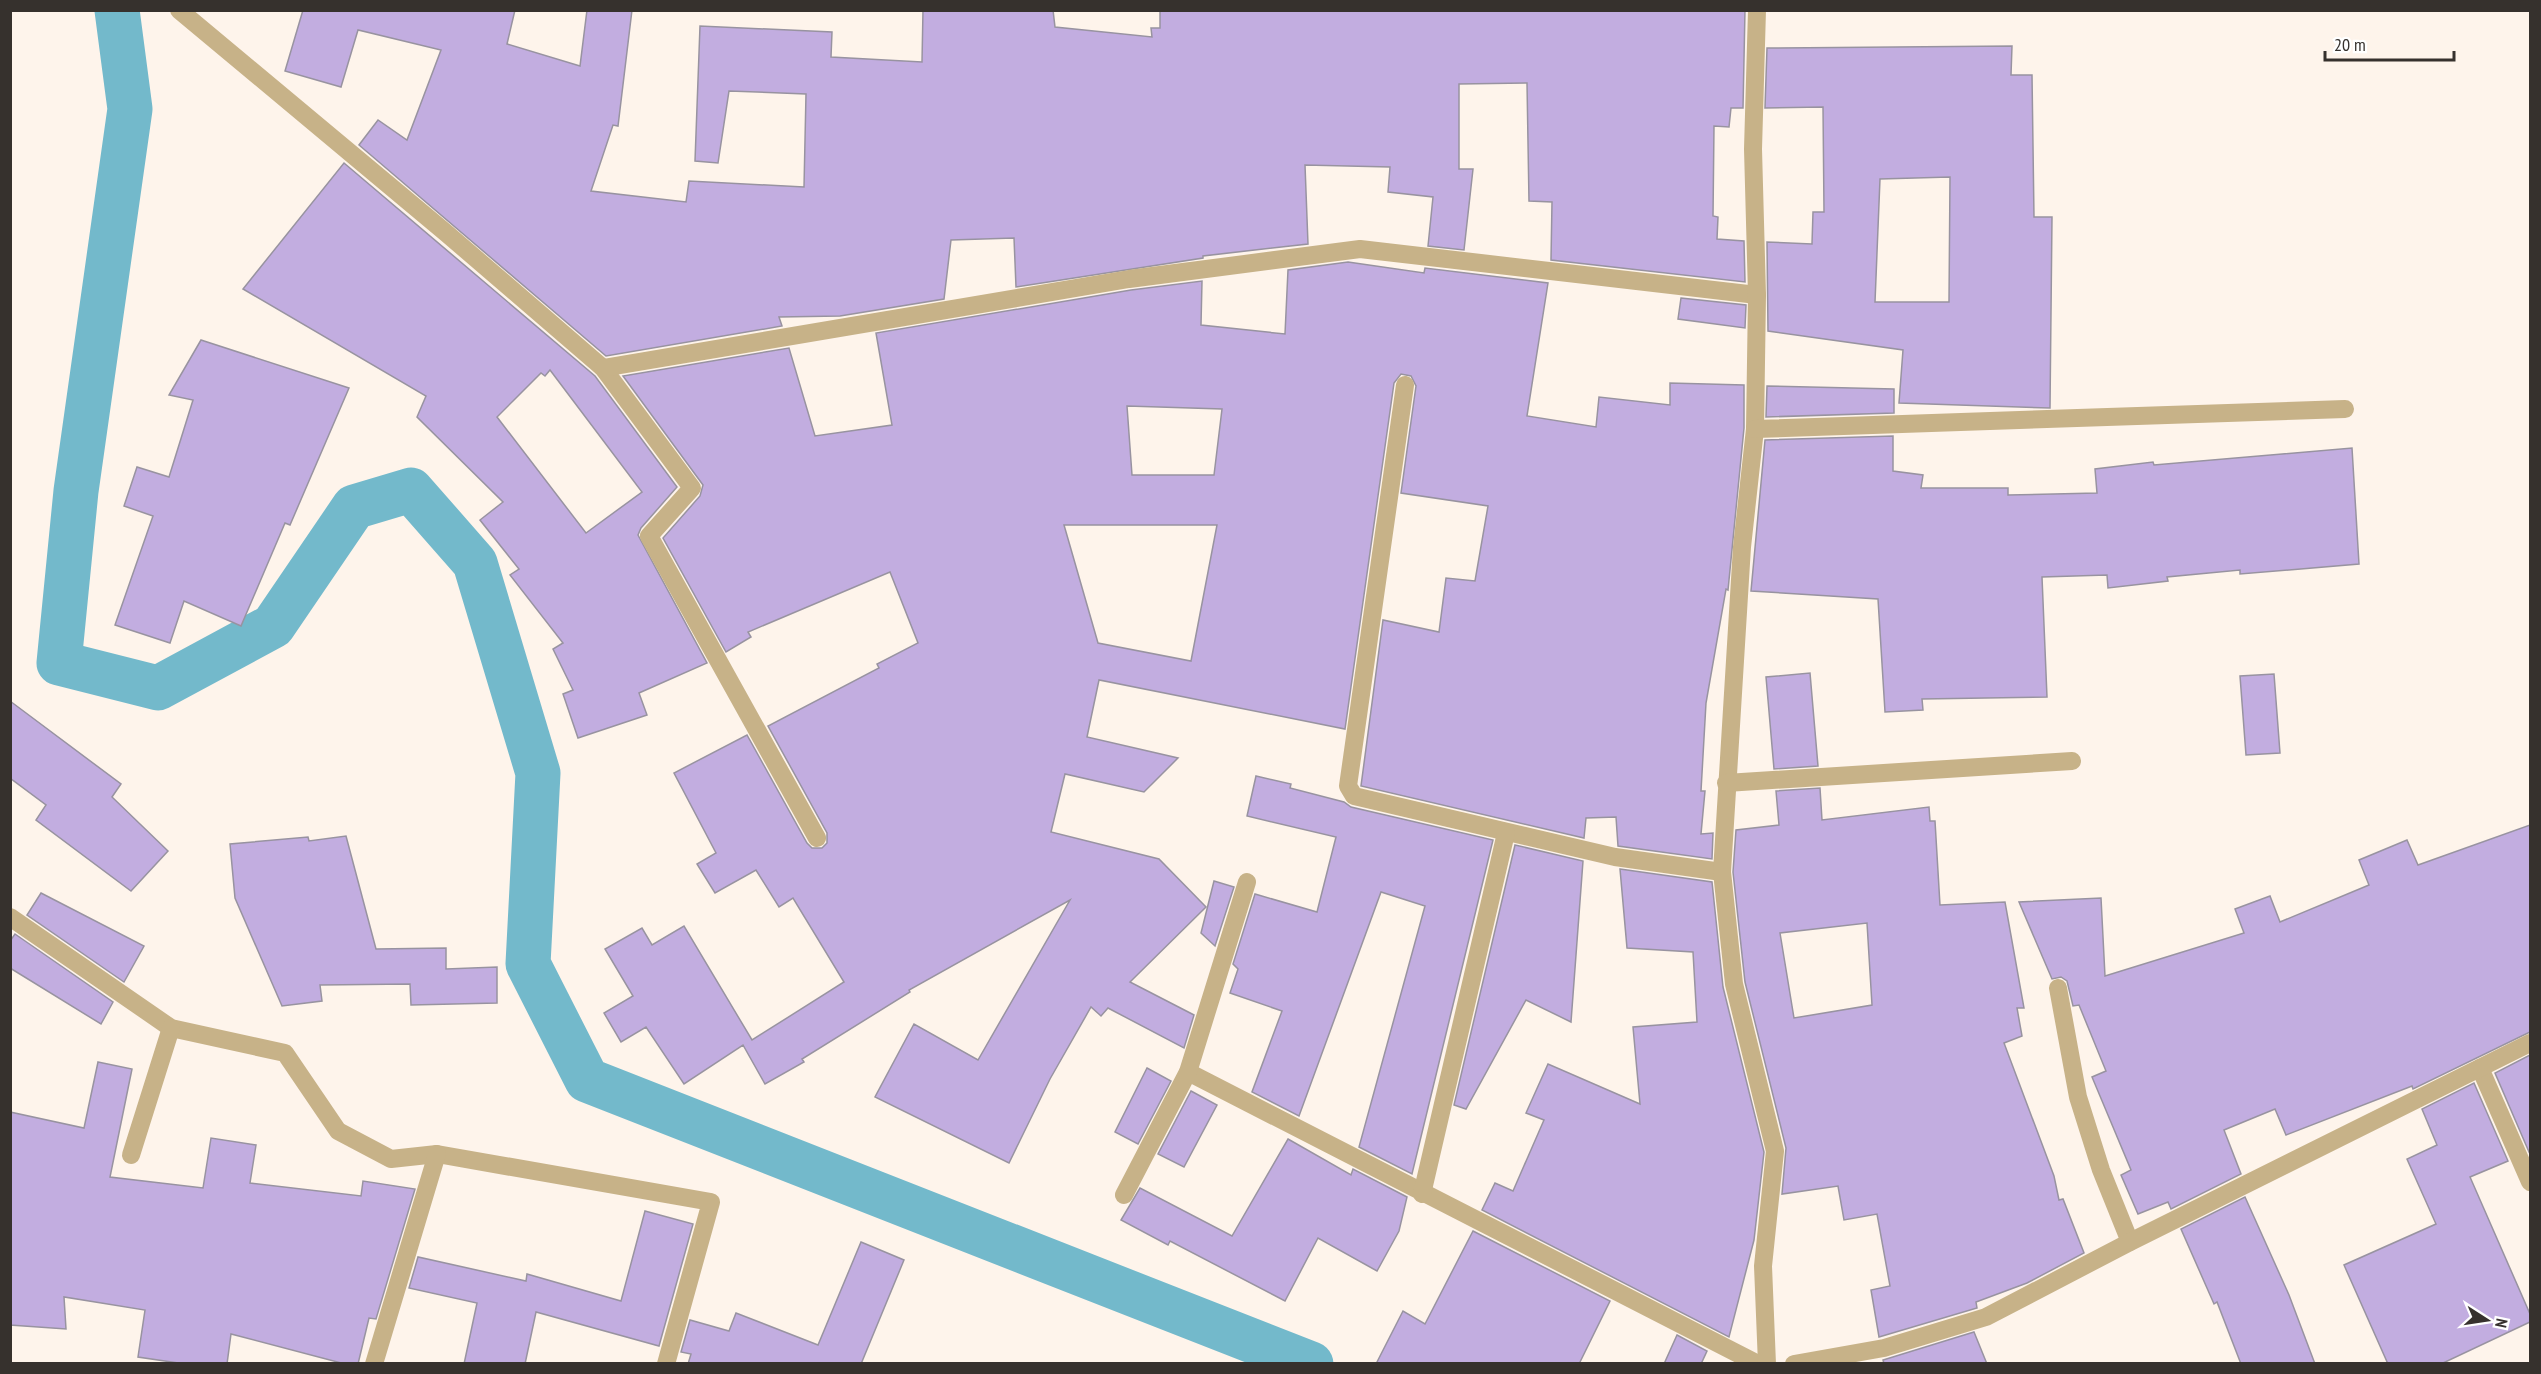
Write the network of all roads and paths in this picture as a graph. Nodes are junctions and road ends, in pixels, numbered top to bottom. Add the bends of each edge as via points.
1 (179, 10) edge
2 (1757, 10) edge
3 (1757, 295) junction
4 (603, 368) junction
5 (1405, 385) dead end
6 (2345, 409) dead end
7 (1755, 429) junction
8 (2072, 761) dead end
9 (1726, 783) junction
10 (1506, 833) junction
11 (817, 838) dead end
12 (1722, 872) junction
13 (1247, 882) dead end
14 (10, 917) edge
15 (2058, 988) dead end
16 (171, 1028) junction
17 (2530, 1043) edge
18 (2480, 1068) junction
19 (1188, 1072) junction
20 (437, 1154) junction
21 (130, 1155) dead end
22 (2530, 1182) edge
23 (1422, 1194) junction
24 (1124, 1195) dead end
25 (2130, 1242) junction
26 (374, 1364) edge
27 (666, 1364) edge
28 (1758, 1364) edge
29 (1767, 1364) edge
30 (1794, 1364) edge

1 - 4 street
2 - 3 street via 1753,149
3 - 4 street via 1360,249 1129,279
3 - 7 street
4 - 11 street via 692,488 649,536
5 - 10 street via 1348,786 1354,796
6 - 7 street
7 - 9 street via 1742,547
8 - 9 street
9 - 12 street
10 - 12 street via 1615,857
10 - 23 street
12 - 29 street via 1734,984 1775,1151 1764,1266
13 - 19 street
14 - 16 street
15 - 25 street via 2078,1097
16 - 20 street via 285,1053 338,1131 392,1159
16 - 21 street
17 - 18 street
18 - 22 street
18 - 25 street
19 - 23 street
19 - 24 street
20 - 26 street
20 - 27 street via 711,1202
23 - 28 street
25 - 30 street via 1986,1317 1884,1348

